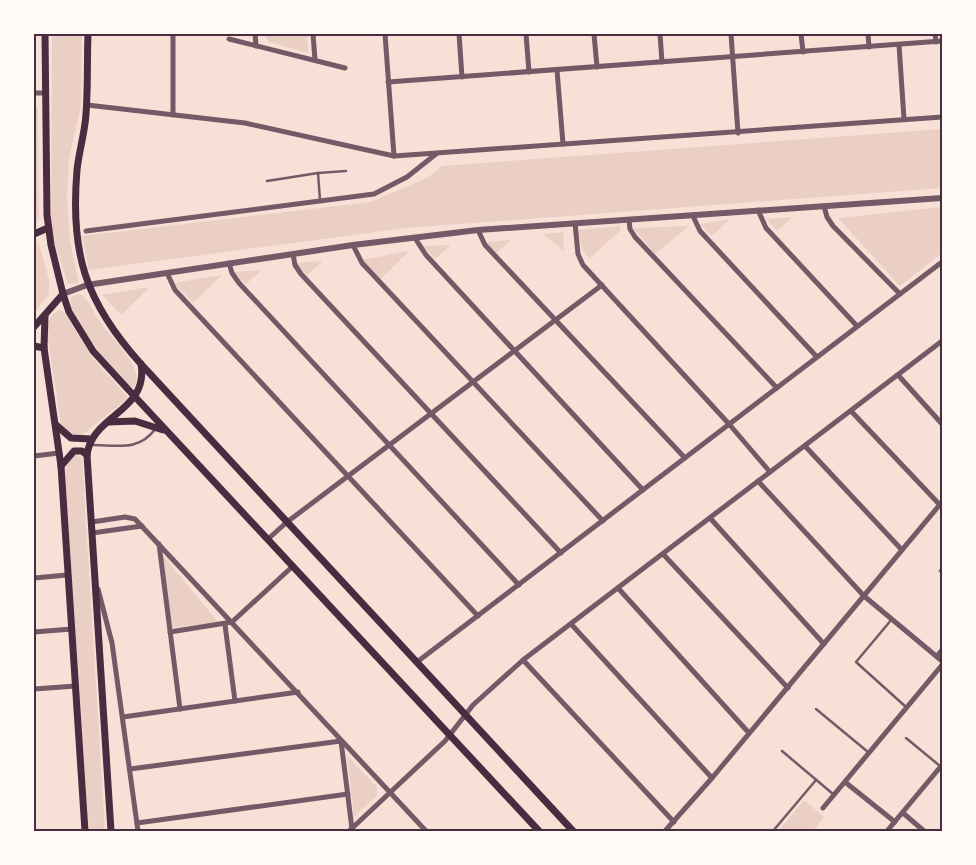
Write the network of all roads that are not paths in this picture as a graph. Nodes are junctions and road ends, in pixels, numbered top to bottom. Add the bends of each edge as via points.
1 (45, 34) edge
2 (88, 34) edge
3 (174, 34) edge
4 (255, 34) edge
5 (313, 34) edge
6 (385, 34) edge
7 (459, 34) edge
8 (526, 34) edge
9 (594, 34) edge
10 (660, 34) edge
11 (731, 34) edge
12 (801, 34) edge
13 (868, 34) edge
14 (935, 34) edge
15 (229, 39) dead end
16 (942, 41) edge
17 (936, 42) junction
18 (899, 45) junction
19 (256, 46) junction
20 (869, 47) junction
21 (803, 52) junction
22 (732, 57) junction
23 (315, 60) junction
24 (662, 62) junction
25 (597, 67) junction
26 (345, 68) dead end
27 (557, 70) junction
28 (529, 72) junction
29 (462, 77) junction
30 (388, 82) junction
31 (34, 93) edge
32 (44, 93) junction
33 (87, 105) junction
34 (173, 115) junction
35 (942, 117) edge
36 (904, 119) junction
37 (738, 133) junction
38 (563, 144) junction
39 (437, 154) junction
40 (394, 156) junction
41 (346, 171) dead end
42 (318, 173) junction
43 (266, 181) dead end
44 (942, 198) edge
45 (320, 202) junction
46 (824, 206) junction
47 (758, 210) junction
48 (693, 216) junction
49 (628, 220) junction
50 (575, 223) junction
51 (48, 228) junction
52 (478, 230) junction
53 (86, 231) dead end
54 (34, 234) edge
55 (415, 238) junction
56 (353, 246) junction
57 (293, 254) junction
58 (942, 262) edge
59 (229, 263) junction
60 (167, 273) junction
61 (87, 285) junction
62 (602, 285) junction
63 (63, 294) junction
64 (900, 294) junction
65 (45, 316) junction
66 (556, 320) junction
67 (857, 326) junction
68 (34, 327) edge
69 (942, 341) edge
70 (34, 346) edge
71 (44, 348) junction
72 (514, 350) junction
73 (817, 357) junction
74 (141, 364) junction
75 (898, 375) junction
76 (473, 382) junction
77 (777, 388) junction
78 (135, 397) junction
79 (851, 411) junction
80 (431, 414) junction
81 (108, 422) junction
82 (55, 424) junction
83 (729, 424) junction
84 (942, 424) edge
85 (156, 427) junction
86 (168, 433) junction
87 (90, 442) junction
88 (389, 445) junction
89 (805, 446) junction
90 (59, 453) junction
91 (87, 454) junction
92 (34, 456) edge
93 (685, 458) junction
94 (61, 466) junction
95 (770, 472) junction
96 (346, 477) junction
97 (758, 481) junction
98 (643, 490) junction
99 (941, 503) edge
100 (710, 518) junction
101 (603, 521) junction
102 (92, 522) junction
103 (287, 522) junction
104 (142, 526) junction
105 (92, 533) junction
106 (268, 539) junction
107 (159, 543) junction
108 (902, 550) junction
109 (561, 553) junction
110 (663, 554) junction
111 (293, 566) junction
112 (68, 575) junction
113 (34, 578) edge
114 (96, 583) junction
115 (519, 585) junction
116 (618, 588) junction
117 (864, 596) junction
118 (478, 616) junction
119 (892, 619) junction
120 (232, 622) junction
121 (570, 624) junction
122 (225, 625) junction
123 (72, 629) junction
124 (34, 632) edge
125 (170, 632) junction
126 (824, 644) junction
127 (942, 650) edge
128 (936, 656) junction
129 (523, 660) junction
130 (942, 661) edge
131 (417, 662) junction
132 (942, 665) edge
133 (76, 686) junction
134 (788, 688) junction
135 (34, 689) edge
136 (298, 692) junction
137 (235, 701) junction
138 (180, 708) junction
139 (907, 708) junction
140 (816, 709) dead end
141 (465, 715) junction
142 (123, 716) junction
143 (749, 733) junction
144 (450, 735) junction
145 (906, 738) dead end
146 (341, 741) junction
147 (782, 751) dead end
148 (869, 753) junction
149 (941, 766) edge
150 (130, 768) junction
151 (712, 778) junction
152 (816, 780) junction
153 (845, 782) junction
154 (390, 792) junction
155 (348, 794) junction
156 (834, 795) junction
157 (823, 808) dead end
158 (903, 813) junction
159 (674, 822) junction
160 (895, 822) junction
161 (137, 823) junction
162 (351, 830) edge
163 (85, 831) edge
164 (111, 831) edge
165 (138, 831) edge
166 (426, 831) edge
167 (539, 831) edge
168 (573, 831) edge
169 (665, 831) edge
170 (773, 831) edge
171 (887, 831) edge
172 (924, 831) edge

1 - 32 main road
2 - 33 main road
3 - 34 street
4 - 19 street
5 - 23 street
6 - 30 street
7 - 29 street
8 - 28 street
9 - 25 street
10 - 24 street
11 - 22 street
12 - 21 street
13 - 20 street
14 - 17 street
15 - 19 street
16 - 17 street
17 - 18 street
18 - 20 street
18 - 36 street
19 - 23 street
20 - 21 street
21 - 22 street
22 - 24 street
22 - 37 street
23 - 26 street
24 - 25 street
25 - 27 street
27 - 28 street
27 - 38 street
28 - 29 street
29 - 30 street
30 - 40 street
31 - 32 street
32 - 51 main road
33 - 34 street
33 - 61 main road via 76,192 78,251
34 - 40 street via 245,123
35 - 36 street
36 - 37 street
37 - 38 street
38 - 39 street
39 - 40 street
39 - 45 street via 407,177 374,194
41 - 42 lane
42 - 43 lane
42 - 45 lane
44 - 46 street
45 - 53 street
46 - 47 street
46 - 64 street via 833,226
47 - 48 street
47 - 67 street via 766,228
48 - 49 street
48 - 73 street via 700,231
49 - 50 street
49 - 77 street via 635,238
50 - 52 street
50 - 62 street via 580,260
51 - 54 main road
51 - 63 main road
52 - 55 street
52 - 66 street via 485,245
55 - 56 street
55 - 72 street via 422,251
56 - 57 street
56 - 76 street via 362,263
57 - 59 street
57 - 80 street via 301,274
58 - 64 street
59 - 60 street
59 - 88 street via 235,278
60 - 61 street
60 - 96 street via 175,290
61 - 63 street
61 - 74 main road via 104,318
62 - 66 street
62 - 83 street
63 - 65 main road
63 - 78 main road via 84,338
64 - 67 street
65 - 68 main road
65 - 71 main road
66 - 72 street
66 - 93 street
67 - 73 street
69 - 75 street
70 - 71 main road
71 - 82 main road
72 - 76 street
72 - 98 street
73 - 77 street
74 - 78 main road via 142,380
74 - 103 main road
75 - 79 street
75 - 84 street
76 - 80 street
76 - 101 street
77 - 83 street
78 - 81 main road
78 - 86 main road
79 - 89 street
79 - 99 street
80 - 88 street
80 - 109 street
81 - 85 main road via 135,421
81 - 87 main road
82 - 87 main road via 71,438
82 - 90 main road
83 - 93 street
83 - 95 street
85 - 86 main road
85 - 87 lane via 146,440 134,446
86 - 106 main road
87 - 91 main road
88 - 96 street
88 - 115 street
89 - 95 street
89 - 108 street
90 - 92 street
90 - 94 main road
91 - 94 main road via 74,451
91 - 102 main road
93 - 98 street
94 - 112 main road
95 - 97 street
96 - 103 street
96 - 118 street
97 - 100 street
97 - 117 street
98 - 101 street
99 - 108 street
100 - 110 street
100 - 126 street
101 - 109 street
102 - 104 street via 128,517
102 - 105 main road
103 - 106 street
103 - 131 main road
104 - 105 street
104 - 107 street
105 - 114 main road
106 - 111 main road
107 - 120 street
107 - 125 street
108 - 117 street
109 - 115 street
110 - 116 street
110 - 134 street
111 - 120 street
111 - 144 main road
112 - 113 street
112 - 123 main road
114 - 142 street via 110,631
114 - 164 main road
115 - 118 street
116 - 121 street
116 - 143 street
117 - 119 street
117 - 126 street
118 - 131 street
119 - 128 street
119 - 139 lane via 856,662
120 - 122 street
120 - 136 street
121 - 129 street
121 - 151 street
122 - 125 street
122 - 137 street
123 - 124 street
123 - 133 main road
125 - 138 street
126 - 134 street
127 - 128 street
128 - 130 street
129 - 141 street
129 - 159 street
131 - 141 main road
132 - 139 street
133 - 135 street
133 - 163 main road
134 - 143 street
136 - 137 street
136 - 146 street
137 - 138 street
138 - 142 street
139 - 148 street
140 - 148 lane
141 - 144 street
141 - 168 main road
142 - 150 street
143 - 151 street
144 - 154 street
144 - 167 main road
145 - 149 lane
146 - 150 street
146 - 154 street
146 - 155 street
147 - 152 lane
148 - 153 street
149 - 158 street
150 - 161 street
151 - 159 street
152 - 156 lane
152 - 170 lane
153 - 156 street
153 - 160 street
154 - 162 street
154 - 166 street
155 - 161 street
155 - 162 street
156 - 157 street
158 - 160 street
158 - 172 street
159 - 169 street
160 - 171 street
161 - 165 street

